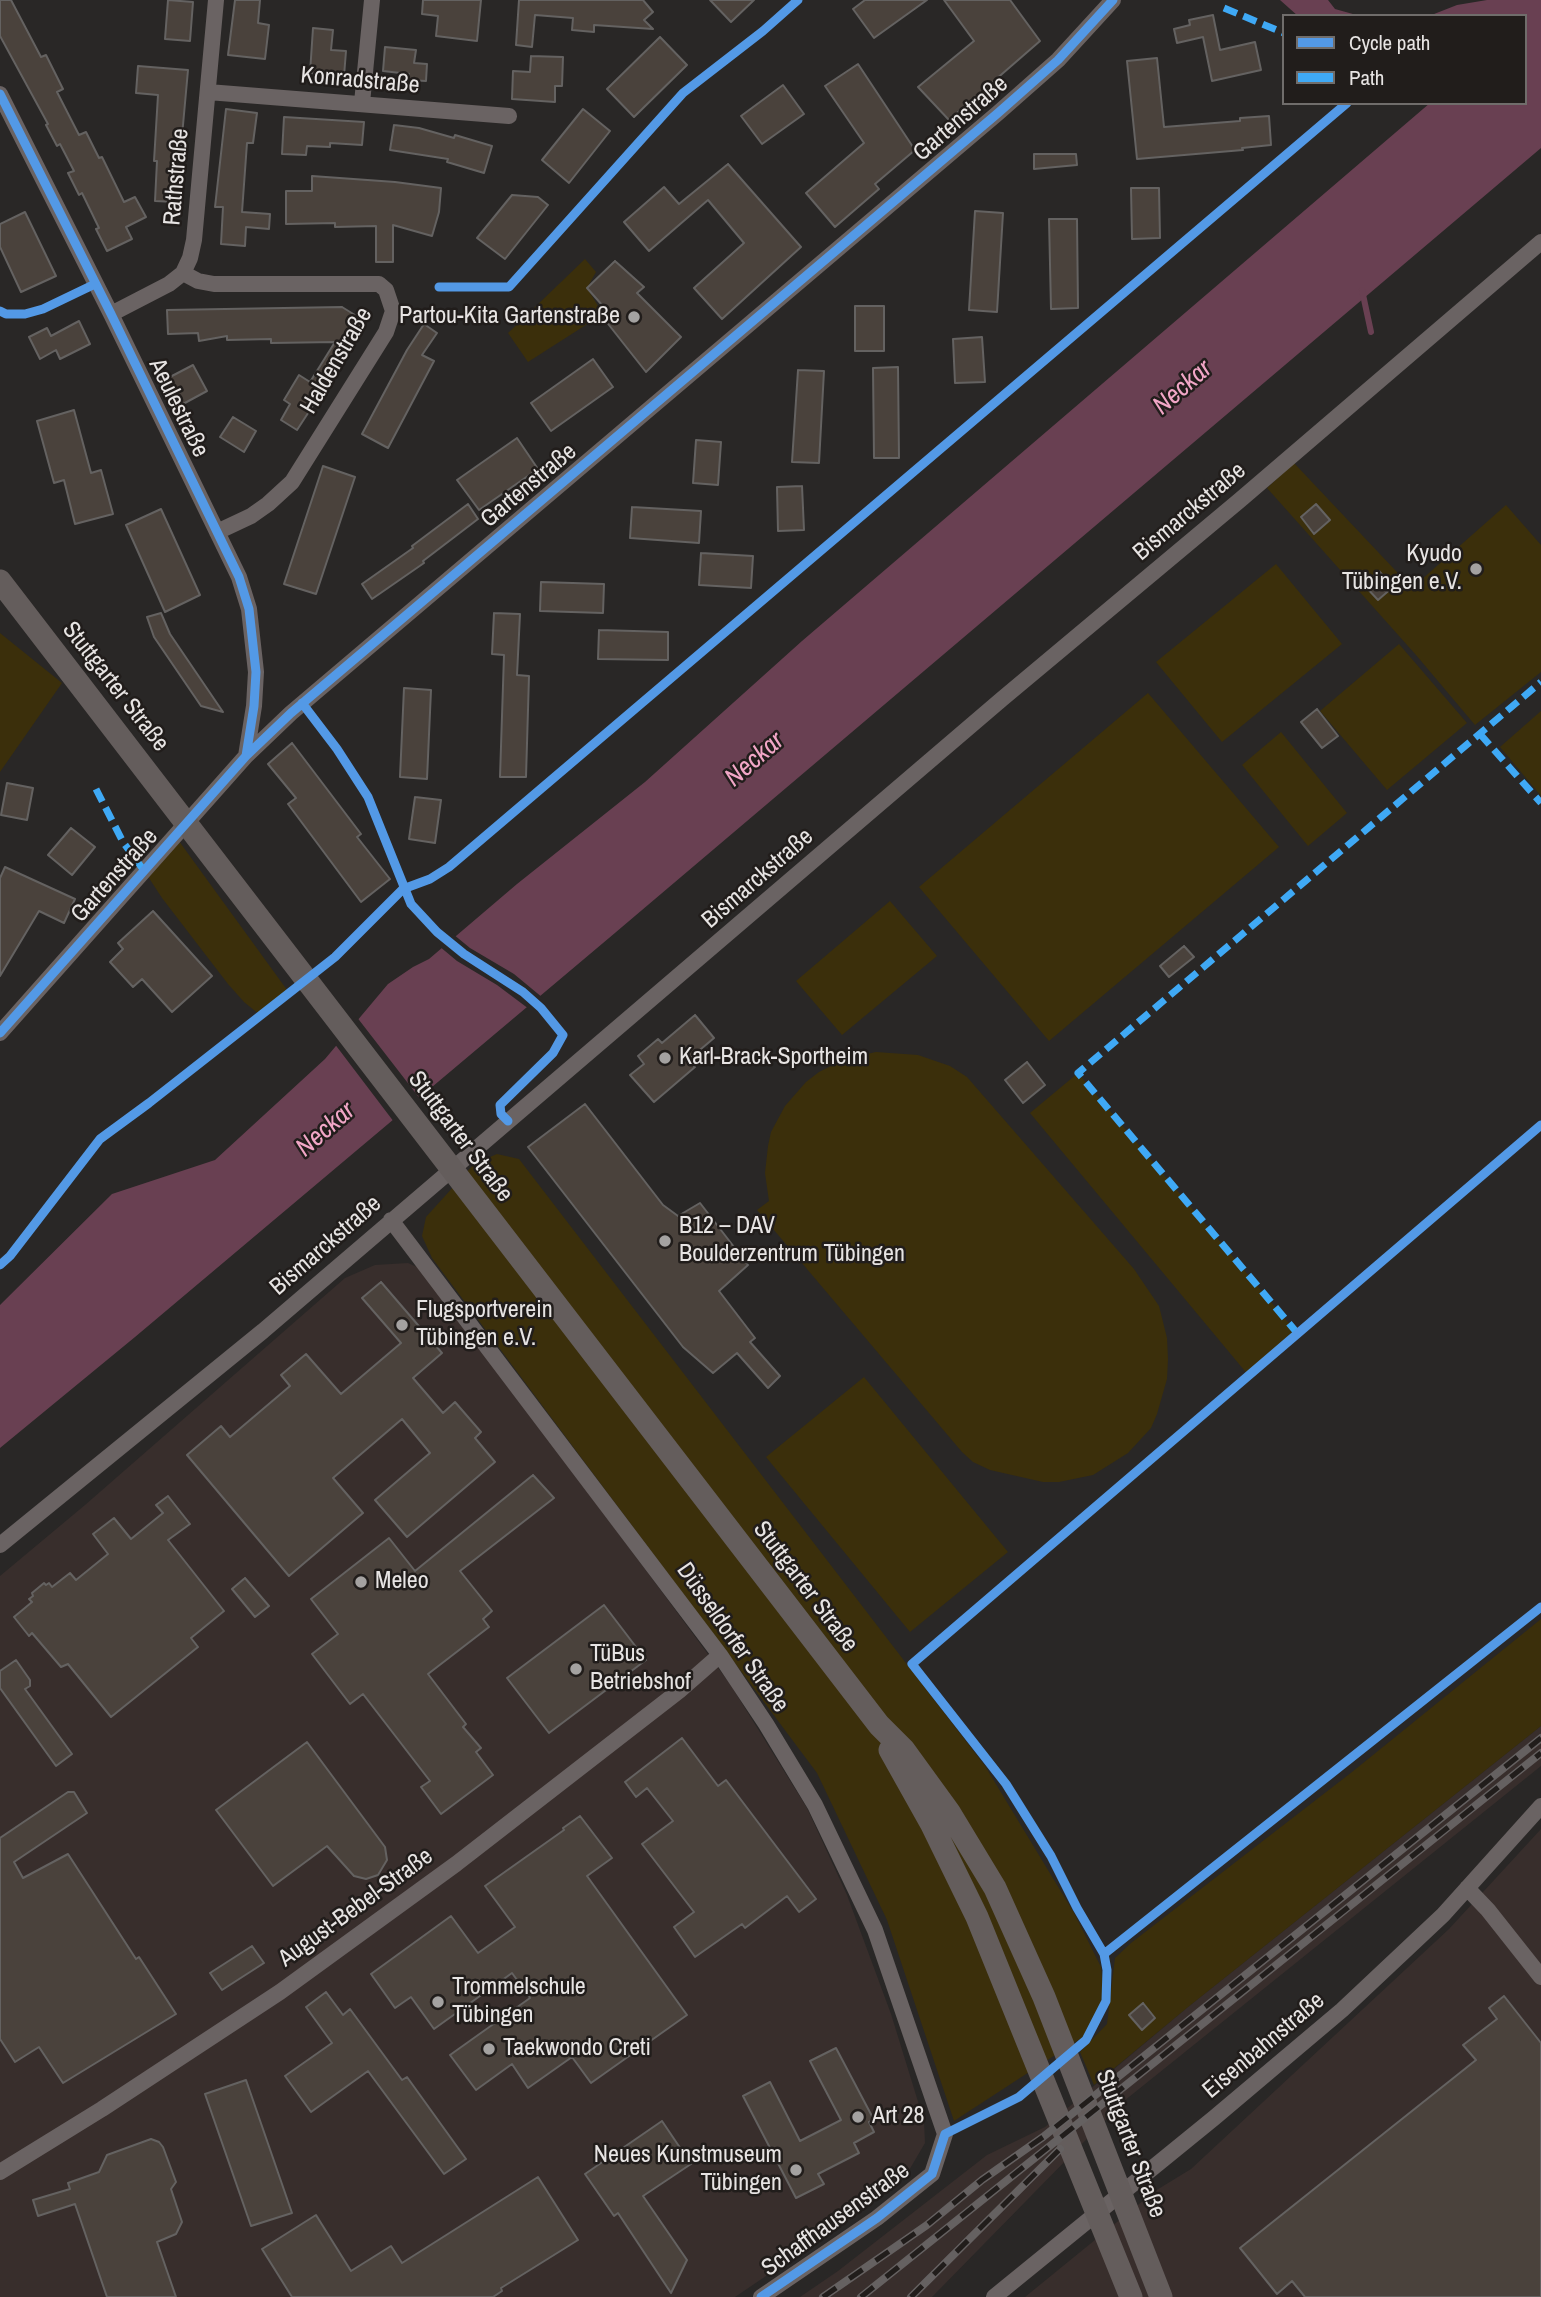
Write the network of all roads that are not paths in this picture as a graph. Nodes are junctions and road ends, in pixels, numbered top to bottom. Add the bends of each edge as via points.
1 (216, 0) edge
2 (372, 0) edge
3 (1113, 0) edge
4 (208, 92) junction
5 (0, 94) edge
6 (362, 103) junction
7 (509, 116) dead end
8 (1541, 242) edge
9 (183, 273) junction
10 (111, 314) junction
11 (217, 532) junction
12 (0, 580) edge
13 (246, 756) junction
14 (0, 1033) edge
15 (391, 1220) junction
16 (0, 1545) edge
17 (720, 1654) junction
18 (879, 1725) junction
19 (1541, 1806) edge
20 (1467, 1888) junction
21 (1541, 1977) edge
22 (946, 2134) joint
23 (0, 2172) edge
24 (761, 2297) edge
25 (994, 2297) edge
26 (1131, 2297) edge
27 (1160, 2297) edge

1 - 4 street, Rathstraße
2 - 6 street
3 - 13 street, Gartenstraße via 1058,60 998,113 302,703
4 - 6 street, Konradstraße
4 - 9 street, Rathstraße via 194,240
5 - 10 street, Aeulestraße
6 - 7 street, Konradstraße
8 - 15 street, Bismarckstraße
9 - 10 street
9 - 11 street, Haldenstraße via 214,284 379,284 391,299 393,311 386,332 292,482 251,516
10 - 11 street, Aeulestraße
11 - 13 street, Aeulestraße via 246,598 255,654 254,706
12 - 18 main road, Stuttgarter Straße
13 - 14 street, Gartenstraße
15 - 16 street, Bismarckstraße via 263,1331
15 - 17 street, Düsseldorfer Straße
17 - 22 street, Düsseldorfer Straße via 815,1805 875,1930
17 - 23 street, August-Bebel-Straße via 466,1856 280,1992
18 - 26 main road, Stuttgarter Straße via 964,1887
18 - 27 main road, Stuttgarter Straße via 938,1796 981,1860 1001,1900 1044,1997
19 - 20 street, Eisenbahnstraße
20 - 21 street
20 - 25 street, Eisenbahnstraße via 1333,2018
22 - 24 street, Schaffhausenstraße via 932,2174 877,2218

